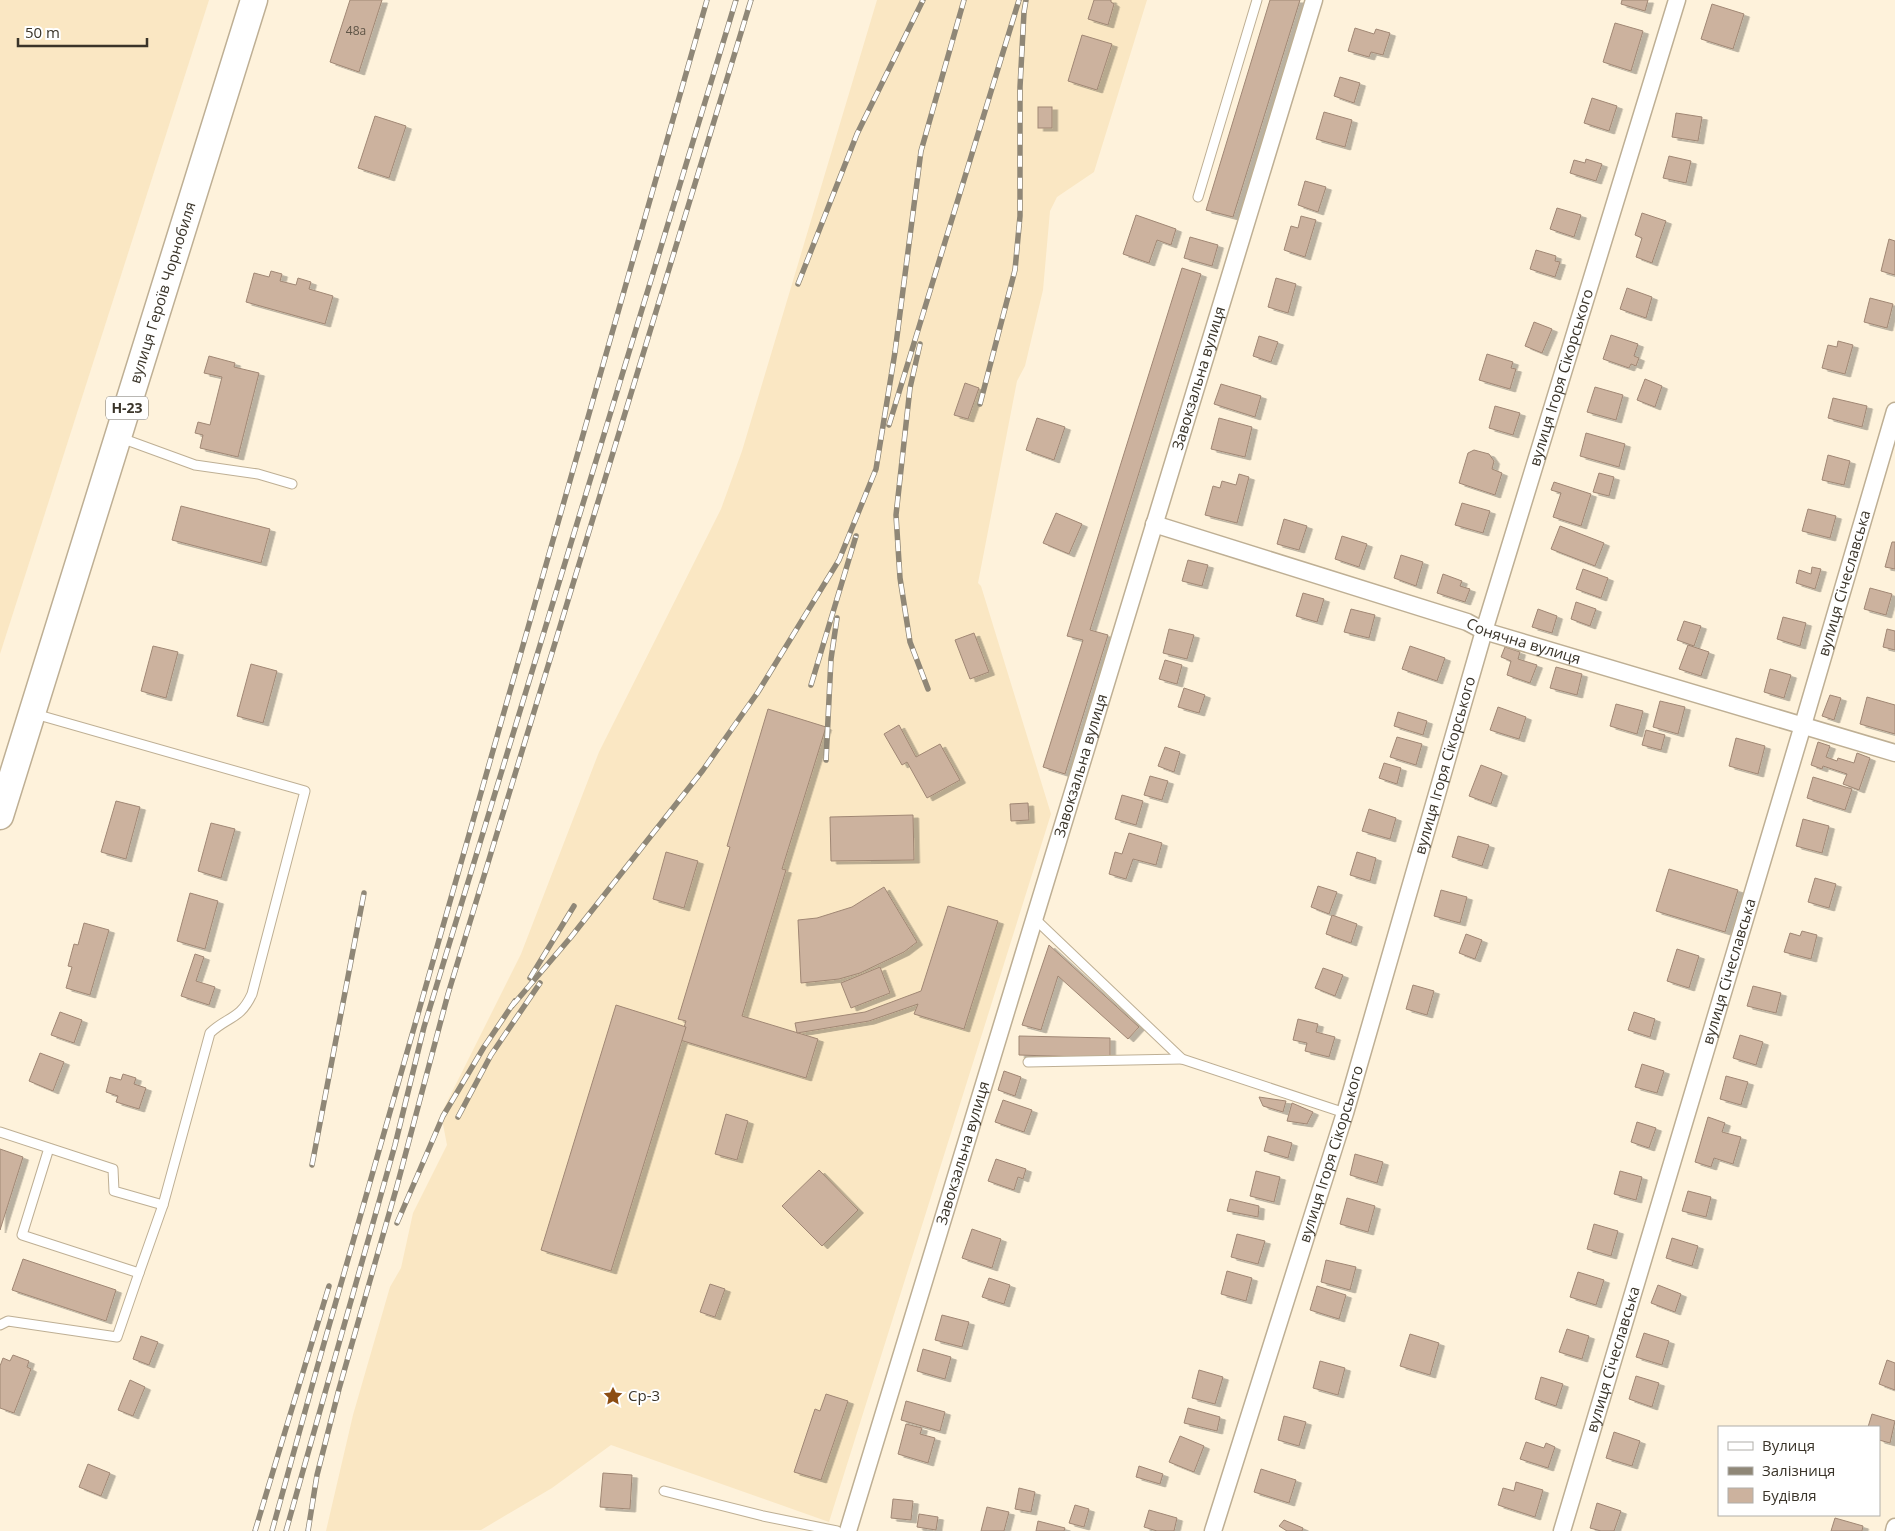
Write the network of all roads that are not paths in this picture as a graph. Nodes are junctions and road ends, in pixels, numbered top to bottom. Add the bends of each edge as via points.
1 (254, 0) edge
2 (1257, 0) edge
3 (1314, 0) edge
4 (1677, 0) edge
5 (1198, 197) dead end
6 (1895, 411) edge
7 (118, 437) junction
8 (292, 484) dead end
9 (1154, 524) junction
10 (1484, 631) junction
11 (32, 714) junction
12 (1803, 725) junction
13 (1895, 753) edge
14 (0, 816) edge
15 (1034, 918) junction
16 (1182, 1059) junction
17 (1028, 1062) dead end
18 (1345, 1113) junction
19 (0, 1132) edge
20 (49, 1148) junction
21 (163, 1206) junction
22 (139, 1273) junction
23 (0, 1325) edge
24 (664, 1491) dead end
25 (1895, 1527) edge
26 (837, 1531) edge
27 (848, 1531) edge
28 (1213, 1531) edge
29 (1562, 1531) edge
30 (1894, 1531) edge

1 - 7 main road, вулиця Героїв Чорнобиля / Н-23
2 - 5 lane
3 - 9 street, Завокзальна вулиця
4 - 10 street, вулиця Ігоря Сікорського
6 - 12 street, вулиця Січеславська
7 - 8 lane via 195,465 258,474
7 - 11 main road, вулиця Героїв Чорнобиля / Н-23
9 - 10 street, Сонячна вулиця via 1467,622
9 - 15 street, Завокзальна вулиця
10 - 12 street, Сонячна вулиця
10 - 18 street, вулиця Ігоря Сікорського
11 - 14 main road, вулиця Героїв Чорнобиля / Н-23
11 - 21 lane via 305,790 252,994 246,1008 210,1033
12 - 13 street, Сонячна вулиця
12 - 29 street, вулиця Січеславська
15 - 16 lane
15 - 27 street, Завокзальна вулиця
16 - 17 lane
16 - 18 lane
18 - 28 street, вулиця Ігоря Сікорського
19 - 20 lane
20 - 21 lane via 113,1169 114,1191
20 - 22 lane via 22,1235
21 - 22 lane
22 - 23 lane via 117,1338 8,1321
24 - 26 lane
25 - 30 street

